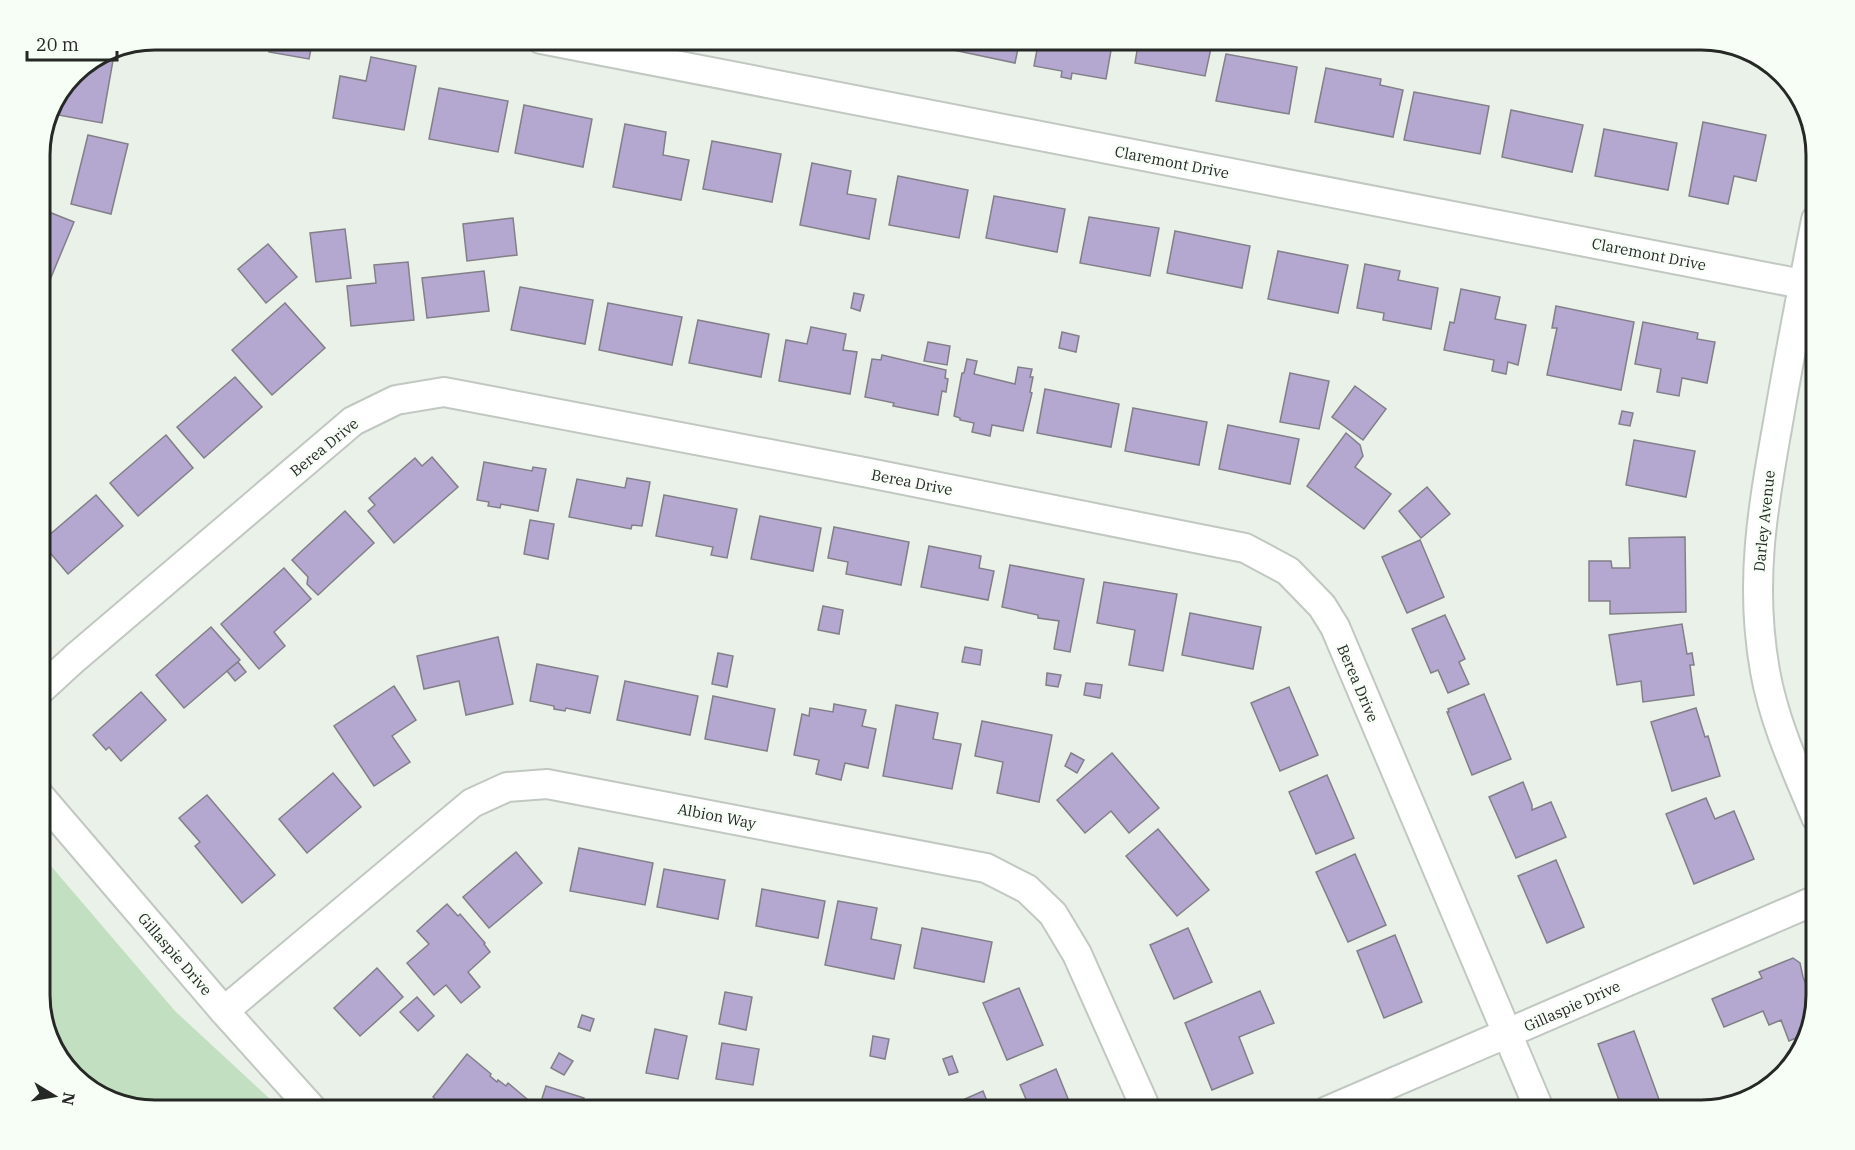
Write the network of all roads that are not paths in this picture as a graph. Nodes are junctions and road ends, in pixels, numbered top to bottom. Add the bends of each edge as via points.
1 (599, 50) edge
2 (1805, 270) edge
3 (1802, 284) junction
4 (50, 681) edge
5 (1806, 792) edge
6 (50, 808) edge
7 (1806, 904) edge
8 (224, 1011) junction
9 (1507, 1034) junction
10 (304, 1100) edge
11 (1142, 1100) edge
12 (1353, 1100) edge
13 (1535, 1100) edge

1 - 3 street, Claremont Drive
2 - 3 street, Darley Avenue
3 - 5 street, Darley Avenue via 1764,499 1758,615 1765,672 1779,728
4 - 9 street, Berea Drive via 353,421 396,400 444,392 1245,548 1288,571 1322,606 1335,627
6 - 8 street, Gillaspie Drive
7 - 9 street, Gillaspie Drive
8 - 10 street, Gillaspie Drive
8 - 11 street, Albion Way via 472,803 507,787 547,784 986,868 1027,890 1053,914 1077,954
9 - 12 street, Gillaspie Drive
9 - 13 street, Berea Drive

